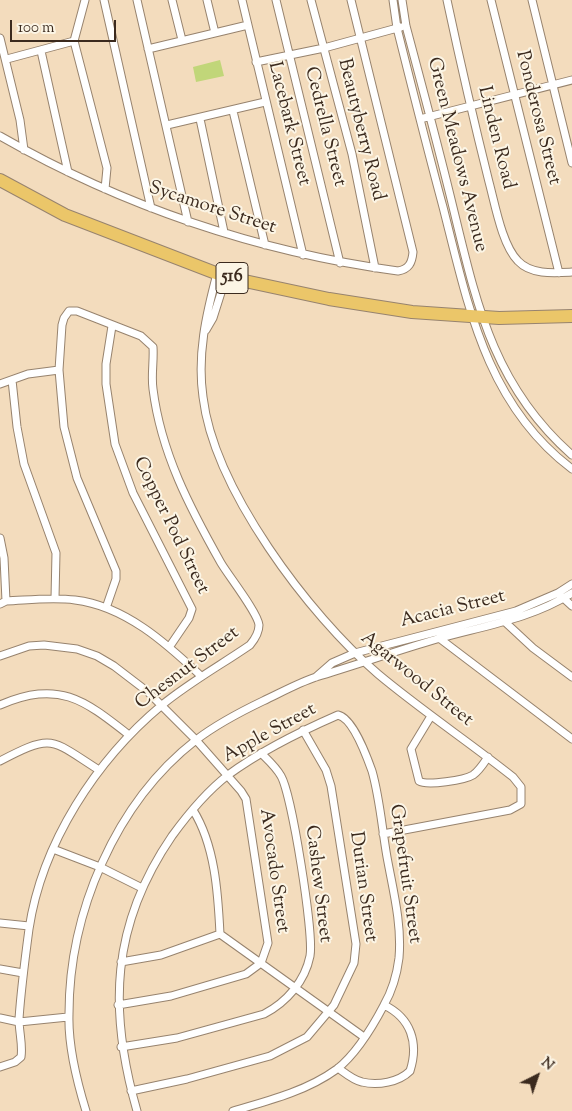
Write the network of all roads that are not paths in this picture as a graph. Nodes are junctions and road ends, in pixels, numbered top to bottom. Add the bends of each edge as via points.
1 (85, 0) edge
2 (104, 0) edge
3 (137, 0) edge
4 (172, 0) edge
5 (207, 0) edge
6 (242, 0) edge
7 (276, 0) edge
8 (311, 0) edge
9 (351, 0) edge
10 (393, 0) edge
11 (402, 0) edge
12 (447, 0) edge
13 (491, 0) edge
14 (532, 0) edge
15 (248, 25) junction
16 (406, 26) junction
17 (397, 28) junction
18 (215, 32) junction
19 (0, 38) edge
20 (360, 39) junction
21 (182, 40) junction
22 (74, 41) junction
23 (324, 48) junction
24 (148, 49) junction
25 (41, 51) junction
26 (290, 55) junction
27 (7, 60) junction
28 (256, 62) junction
29 (572, 80) edge
30 (553, 86) junction
31 (513, 94) junction
32 (265, 102) junction
33 (470, 108) junction
34 (233, 111) junction
35 (430, 117) junction
36 (200, 119) junction
37 (420, 119) junction
38 (167, 125) junction
39 (0, 136) edge
40 (24, 150) junction
41 (572, 163) edge
42 (68, 172) junction
43 (0, 180) edge
44 (106, 189) junction
45 (151, 208) junction
46 (188, 222) junction
47 (224, 232) junction
48 (265, 245) junction
49 (303, 255) junction
50 (340, 263) junction
51 (375, 268) junction
52 (559, 272) junction
53 (572, 272) edge
54 (222, 276) junction
55 (572, 316) edge
56 (476, 317) junction
57 (112, 326) junction
58 (59, 370) junction
59 (12, 380) junction
60 (0, 384) edge
61 (572, 455) edge
62 (572, 469) edge
63 (0, 538) edge
64 (2, 558) edge
65 (572, 584) edge
66 (572, 592) edge
67 (561, 596) junction
68 (55, 598) junction
69 (3, 603) edge
70 (572, 606) edge
71 (106, 608) junction
72 (500, 614) junction
73 (506, 623) junction
74 (430, 632) junction
75 (440, 638) junction
76 (170, 646) junction
77 (355, 653) junction
78 (0, 656) edge
79 (363, 660) junction
80 (202, 676) junction
81 (316, 677) junction
82 (572, 677) edge
83 (0, 704) edge
84 (162, 705) junction
85 (338, 715) joint
86 (431, 716) junction
87 (303, 730) junction
88 (130, 735) junction
89 (572, 739) edge
90 (196, 740) junction
91 (261, 753) junction
92 (488, 757) junction
93 (0, 761) edge
94 (100, 770) junction
95 (228, 776) junction
96 (193, 810) junction
97 (383, 834) junction
98 (53, 849) junction
99 (100, 867) junction
100 (142, 888) junction
101 (0, 923) edge
102 (30, 926) junction
103 (220, 934) junction
104 (121, 962) junction
105 (261, 963) junction
106 (0, 970) edge
107 (23, 974) junction
108 (295, 988) junction
109 (118, 1005) junction
110 (384, 1005) junction
111 (329, 1012) junction
112 (68, 1017) junction
113 (0, 1018) edge
114 (19, 1022) junction
115 (364, 1037) junction
116 (121, 1047) junction
117 (0, 1067) edge
118 (338, 1068) junction
119 (131, 1091) junction
120 (86, 1111) edge
121 (137, 1111) edge
122 (233, 1111) edge

1 - 22 street
2 - 45 street
3 - 24 street
4 - 21 street
5 - 18 street
6 - 15 street, Lacebark Street
7 - 26 street, Cedrella Street
8 - 23 street, Beautyberry Road
9 - 20 street
10 - 17 street, Green Meadows Avenue
11 - 16 street, Green Meadows Avenue
12 - 33 street, Linden Road
13 - 31 street, Ponderosa Street
14 - 30 street
15 - 18 street
15 - 28 street, Lacebark Street
16 - 17 street
16 - 35 street, Green Meadows Avenue
17 - 20 street
17 - 37 street, Green Meadows Avenue
18 - 21 street
19 - 27 street
20 - 23 street
20 - 51 street, Sycamore Street via 413,252 412,260 404,270
21 - 24 street
22 - 25 street
22 - 44 street via 107,168
23 - 26 street
23 - 51 street, Beautyberry Road via 352,154
24 - 38 street
25 - 27 street
25 - 42 street
26 - 28 street
26 - 50 street, Cedrella Street
27 - 40 street
28 - 32 street, Lacebark Street
29 - 30 street
30 - 31 street
30 - 41 street
31 - 33 street
31 - 52 street, Ponderosa Street
32 - 34 street
32 - 49 street, Lacebark Street
33 - 35 street
33 - 52 street, Linden Road via 510,250 517,260 534,271
34 - 36 street
34 - 48 street
35 - 37 street
35 - 56 street, Green Meadows Avenue
36 - 38 street
36 - 47 street
37 - 56 street, Green Meadows Avenue
38 - 46 street
39 - 40 street, Sycamore Street
40 - 42 street, Sycamore Street
42 - 44 street, Sycamore Street
43 - 54 highway, 516 via 65,215
44 - 45 street, Sycamore Street
45 - 46 street, Sycamore Street
46 - 47 street, Sycamore Street
47 - 48 street, Sycamore Street
48 - 49 street, Sycamore Street
49 - 50 street, Sycamore Street
50 - 51 street, Sycamore Street
52 - 53 street
54 - 56 highway, 516 via 374,307
54 - 77 street, Agarwood Street via 206,316 202,396 222,464 279,563
55 - 56 highway, 516
56 - 61 street via 526,406 544,429
56 - 62 street via 499,386 509,402 536,436
57 - 58 street, Chesnut Street via 69,310 62,325
57 - 76 street, Copper Pod Street via 106,384 115,444 132,493 192,609
57 - 80 street, Chesnut Street via 146,339 152,347 153,388 170,463 222,564 258,621 257,634 250,645
58 - 59 street
58 - 71 street via 64,427 76,478 116,571
59 - 60 street
59 - 68 street via 16,427 24,464 56,552
63 - 64 street
64 - 69 street
65 - 67 street, Acacia Street
66 - 67 street, Acacia Street
67 - 70 street
67 - 72 street, Acacia Street
67 - 73 street, Acacia Street
68 - 69 street
68 - 71 street
71 - 76 street
72 - 73 street
72 - 74 street, Acacia Street
73 - 75 street, Acacia Street
73 - 82 street
74 - 75 street
74 - 77 street, Acacia Street
75 - 79 street, Acacia Street
75 - 89 street
76 - 80 street
77 - 79 street, Agarwood Street
77 - 81 street, Acacia Street via 332,663
78 - 84 street, Avocado Street via 36,645 77,649 114,666
79 - 81 street, Acacia Street via 338,672
79 - 86 street, Agarwood Street
80 - 84 street, Chesnut Street
81 - 90 street, Acacia Street via 246,709
83 - 88 street via 31,695 61,694 87,704
84 - 88 street, Chesnut Street
84 - 90 street, Avocado Street
85 - 87 street, Apple Street
85 - 97 street, Grapefruit Street via 351,725 367,758
86 - 92 street, Agarwood Street
86 - 92 street via 411,749 419,781 430,784 468,778
87 - 91 street, Apple Street
87 - 111 street, Durian Street via 326,770 354,923 354,963
88 - 94 street, Chesnut Street
90 - 95 street, Avocado Street
90 - 99 street, Acacia Street via 140,800
91 - 95 street, Apple Street
91 - 108 street, Cashew Street via 281,776 289,794 307,903 310,954
92 - 97 street, Agarwood Street via 513,777 521,788 522,800 517,808
93 - 94 street via 41,742 51,741
94 - 98 street, Chesnut Street
95 - 96 street, Apple Street
95 - 105 street, Avocado Street via 246,800 268,944
96 - 100 street, Apple Street via 166,845
96 - 103 street via 206,835
97 - 110 street, Grapefruit Street via 399,930 399,959
98 - 99 street
98 - 102 street, Chesnut Street via 37,891
99 - 100 street
99 - 112 street, Acacia Street via 86,905 72,967
100 - 104 street, Apple Street via 128,927
101 - 102 street
102 - 107 street, Chesnut Street
103 - 104 street via 161,955
103 - 105 street
104 - 109 street, Apple Street
105 - 108 street
105 - 109 street via 246,974 171,996
106 - 107 street
107 - 114 street, Chesnut Street
108 - 111 street
108 - 116 street, Cashew Street via 276,1008 264,1014 177,1038
109 - 116 street, Apple Street
110 - 115 street, Grapefruit Street
110 - 118 street via 407,1022 413,1047 410,1071 398,1080 377,1083 362,1082
111 - 115 street
111 - 119 street, Durian Street via 307,1036 270,1056
112 - 114 street
112 - 120 street, Acacia Street via 78,1086
113 - 114 street
114 - 117 street, Chesnut Street via 21,1057
115 - 118 street, Grapefruit Street
116 - 119 street, Apple Street
118 - 122 street, Grapefruit Street via 306,1087
119 - 121 street, Apple Street

